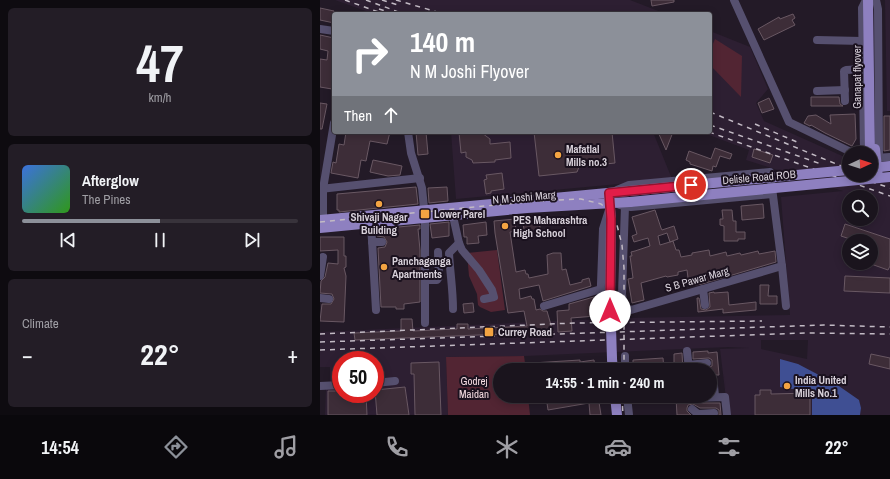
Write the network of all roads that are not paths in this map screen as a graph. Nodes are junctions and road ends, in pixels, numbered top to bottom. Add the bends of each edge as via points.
1 (734, 0) edge
2 (871, 2) edge
3 (320, 29) edge
4 (332, 31) edge
5 (817, 40) dead end
6 (862, 40) junction
7 (863, 69) junction
8 (845, 90) junction
9 (817, 91) dead end
10 (845, 101) dead end
11 (332, 133) edge
12 (408, 134) edge
13 (870, 146) edge
14 (872, 146) edge
15 (842, 148) edge
16 (890, 157) edge
17 (878, 160) edge
18 (878, 163) edge
19 (890, 166) edge
20 (842, 167) edge
21 (878, 167) edge
22 (842, 171) edge
23 (890, 177) edge
24 (420, 178) junction
25 (321, 189) edge
26 (609, 193) junction
27 (772, 194) junction
28 (627, 204) junction
29 (610, 205) junction
30 (425, 215) junction
31 (453, 216) junction
32 (371, 223) junction
33 (322, 224) edge
34 (372, 242) junction
35 (382, 242) dead end
36 (459, 243) junction
37 (438, 252) dead end
38 (323, 257) edge
39 (373, 260) junction
40 (382, 260) dead end
41 (782, 266) junction
42 (383, 275) dead end
43 (320, 276) edge
44 (374, 276) junction
45 (425, 280) junction
46 (601, 289) junction
47 (703, 289) junction
48 (384, 292) dead end
49 (375, 293) junction
50 (320, 298) edge
51 (329, 299) dead end
52 (484, 299) dead end
53 (544, 306) dead end
54 (705, 306) dead end
55 (786, 306) dead end
56 (453, 309) dead end
57 (376, 310) dead end
58 (600, 311) dead end
59 (426, 323) dead end
60 (687, 351) dead end
61 (625, 356) dead end
62 (612, 363) edge
63 (625, 363) edge
64 (688, 363) edge
65 (396, 381) dead end
66 (384, 382) edge
67 (332, 385) edge
68 (320, 386) edge
69 (717, 396) edge
70 (616, 403) edge
71 (627, 403) edge
72 (692, 412) edge
73 (714, 413) dead end
74 (617, 415) edge
75 (628, 415) edge
76 (727, 415) edge

1 - 15 street via 788,122
2 - 6 street via 862,8
2 - 14 main road, Ganapat flyover
3 - 4 street
5 - 6 street
6 - 7 street
7 - 8 street via 845,70
7 - 13 street
8 - 9 street
8 - 10 street
11 - 25 street
12 - 24 street via 410,153
16 - 17 street
18 - 19 main road, Delisle Road ROB
20 - 28 main road, Delisle Road ROB, bridge
21 - 23 main road, Delisle Road ROB, bridge
22 - 26 main road, Delisle Road ROB, bridge
24 - 25 street
24 - 30 street
25 - 33 street
26 - 27 street via 628,185 770,172
26 - 29 main road
26 - 30 main road, N M Joshi Marg
27 - 28 street via 631,207
27 - 41 street
28 - 29 main road, Delisle Road ROB
28 - 47 street, S B Pawar Marg via 622,294 624,305 631,310
29 - 31 main road, N M Joshi Marg via 527,208
29 - 46 street via 603,229
29 - 62 main road, bridge
30 - 31 main road, N M Joshi Marg
30 - 32 main road, N M Joshi Marg
30 - 33 main road, N M Joshi Marg
30 - 45 street
31 - 36 street
32 - 33 main road, N M Joshi Marg
32 - 34 street
34 - 35 street
34 - 39 street
36 - 52 street via 492,290 494,297
36 - 56 street via 449,253
37 - 45 street via 439,278
38 - 43 street
39 - 40 street
39 - 44 street
41 - 47 street, S B Pawar Marg
41 - 55 street
42 - 44 street
44 - 49 street
45 - 59 street
46 - 53 street
46 - 58 street
47 - 54 street
48 - 49 street
49 - 57 street
50 - 51 street
60 - 64 street
61 - 63 street
65 - 66 street
67 - 68 street
69 - 76 street via 725,397
70 - 74 main road
71 - 75 street
72 - 73 street

